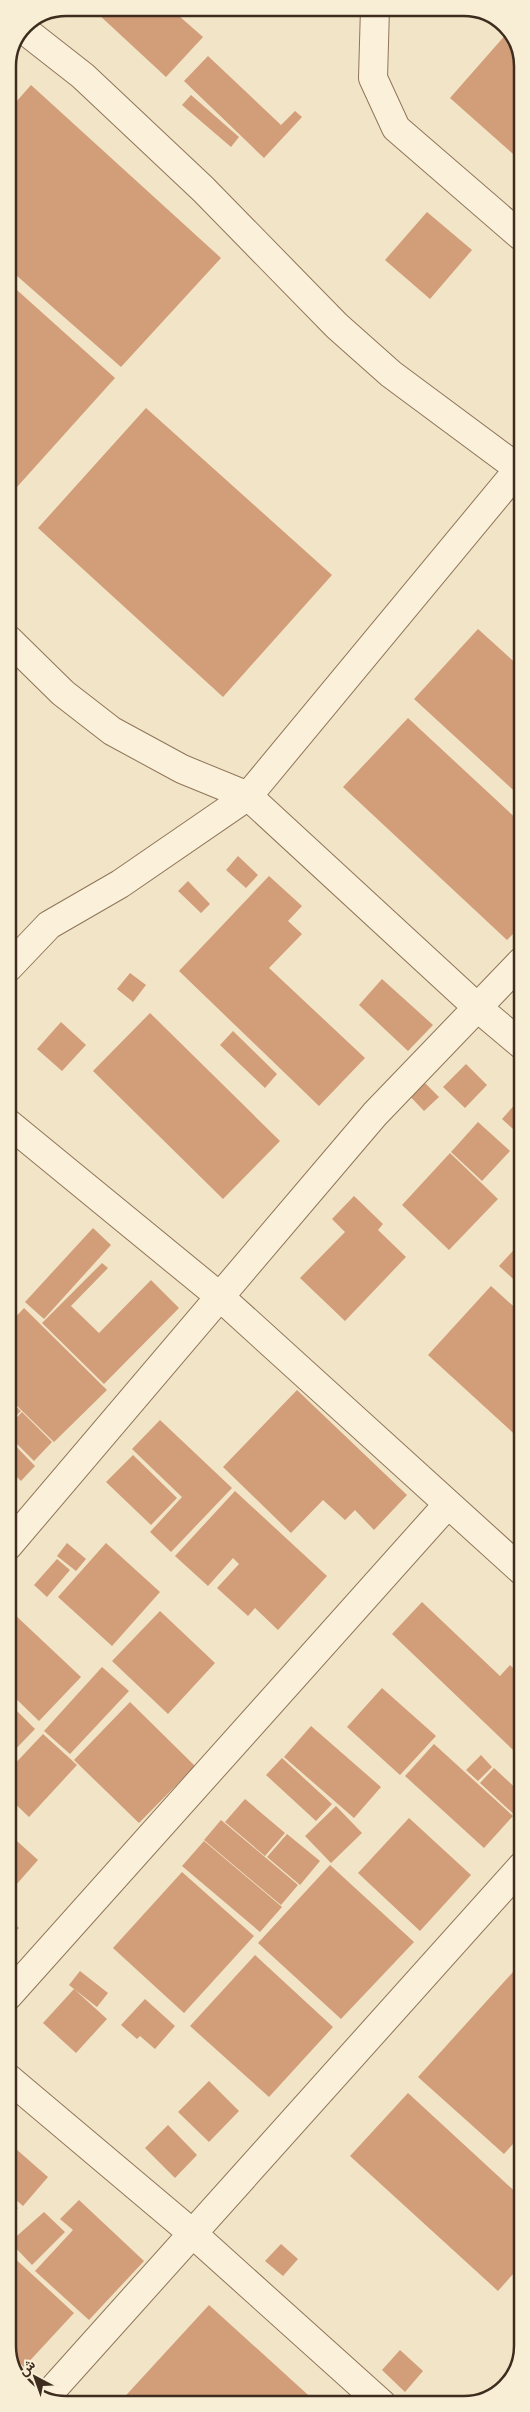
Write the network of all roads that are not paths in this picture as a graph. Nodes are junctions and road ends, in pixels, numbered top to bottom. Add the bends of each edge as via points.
1 (375, 16) edge
2 (29, 34) edge
3 (514, 230) edge
4 (514, 463) edge
5 (514, 474) edge
6 (16, 648) edge
7 (248, 796) junction
8 (16, 960) edge
9 (514, 970) edge
10 (478, 1008) junction
11 (514, 1038) edge
12 (16, 1130) edge
13 (219, 1296) junction
14 (448, 1504) junction
15 (16, 1537) edge
16 (514, 1564) edge
17 (514, 1875) edge
18 (16, 1987) edge
19 (16, 2085) edge
20 (192, 2233) junction
21 (50, 2393) edge
22 (373, 2396) edge

1 - 3 street via 373,78 396,128
2 - 4 street via 84,76 203,189 337,326 391,374
5 - 7 street
6 - 7 street via 63,693 112,731 182,769
7 - 8 street via 120,884 49,926
7 - 10 street
9 - 10 street
10 - 11 street
10 - 13 street via 375,1114
12 - 13 street
13 - 14 street
13 - 15 street
14 - 16 street
14 - 18 street
17 - 20 street
19 - 20 street
20 - 21 street
20 - 22 street

